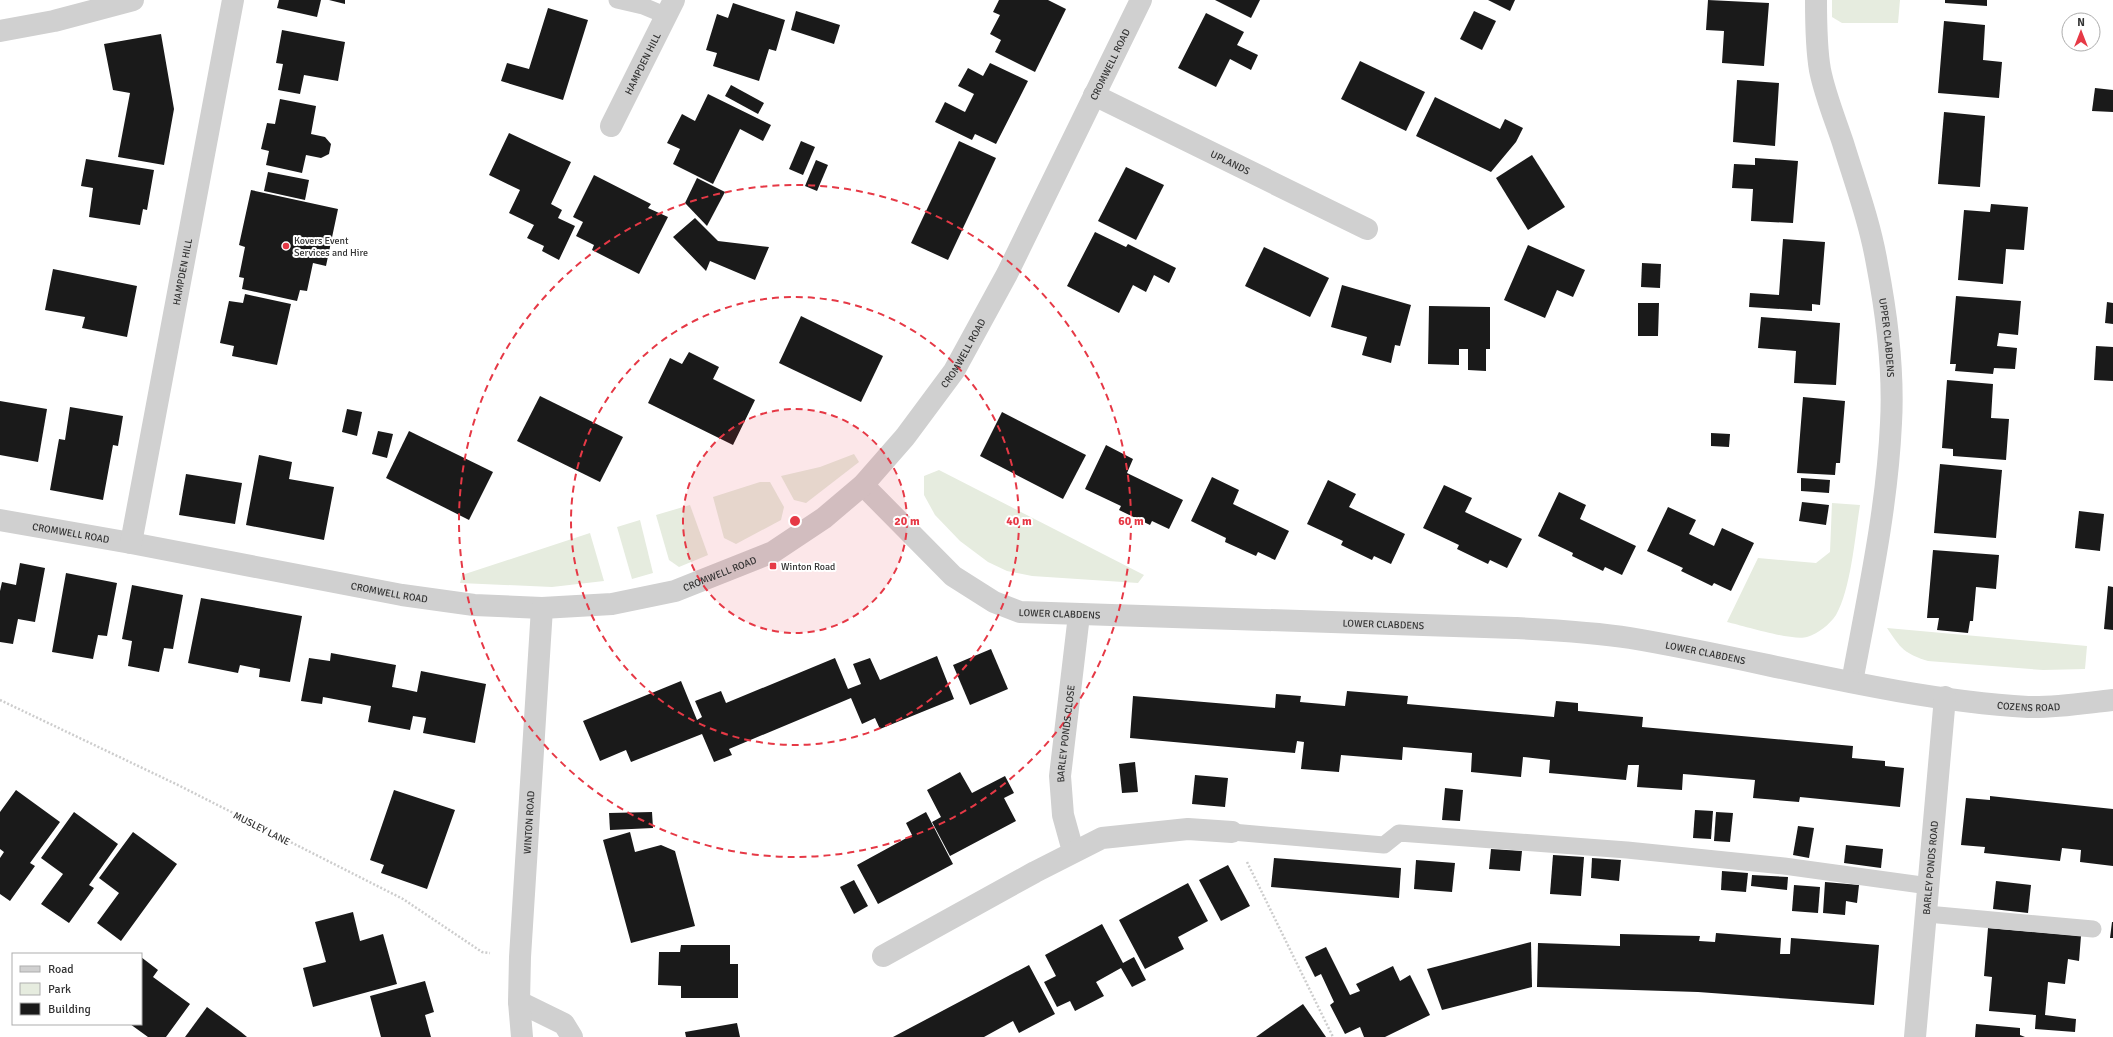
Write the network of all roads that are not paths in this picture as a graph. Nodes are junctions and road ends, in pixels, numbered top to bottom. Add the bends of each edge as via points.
1 (133, 0) edge
2 (233, 0) edge
3 (617, 0) edge
4 (1142, 0) edge
5 (1816, 0) edge
6 (670, 8) edge
7 (0, 31) edge
8 (1094, 95) junction
9 (611, 126) dead end
10 (1367, 229) dead end
11 (863, 485) junction
12 (0, 520) edge
13 (131, 543) junction
14 (542, 608) junction
15 (1079, 615) junction
16 (1852, 682) junction
17 (1945, 697) junction
18 (2113, 700) edge
19 (1232, 832) joint
20 (1073, 852) junction
21 (1929, 886) junction
22 (1927, 914) junction
23 (2093, 929) dead end
24 (883, 956) dead end
25 (519, 1002) junction
26 (522, 1037) edge
27 (572, 1037) edge
28 (1914, 1037) edge

1 - 7 street via 54,21
2 - 13 street, HAMPDEN HILL
3 - 6 lane via 643,6
4 - 8 street, CROMWELL ROAD
5 - 16 street, UPPER CLABDENS via 1820,70 1877,262 1891,360 1892,422 1887,477
6 - 9 street, HAMPDEN HILL
8 - 10 street, UPLANDS
8 - 11 street, CROMWELL ROAD via 1007,274 954,371 905,437
11 - 14 street, CROMWELL ROAD via 824,518 773,552 675,591 612,604
11 - 15 street, LOWER CLABDENS via 953,576 973,590 1020,612
12 - 13 street, CROMWELL ROAD
13 - 14 street, CROMWELL ROAD via 402,595 474,605
14 - 25 street, WINTON ROAD
15 - 16 street, LOWER CLABDENS via 1578,632 1629,638
15 - 20 street, BARLEY PONDS CLOSE via 1060,776 1064,815
16 - 17 street, LOWER CLABDENS
17 - 18 street, COZENS ROAD via 2029,707
17 - 21 street, BARLEY PONDS ROAD
19 - 20 street via 1188,829 1102,838
19 - 21 lane via 1384,845 1399,833 1627,850 1784,866
20 - 24 street
21 - 22 street, BARLEY PONDS ROAD
22 - 23 lane
22 - 28 street, BARLEY PONDS ROAD
25 - 26 street, WINTON ROAD
25 - 27 street via 564,1024

